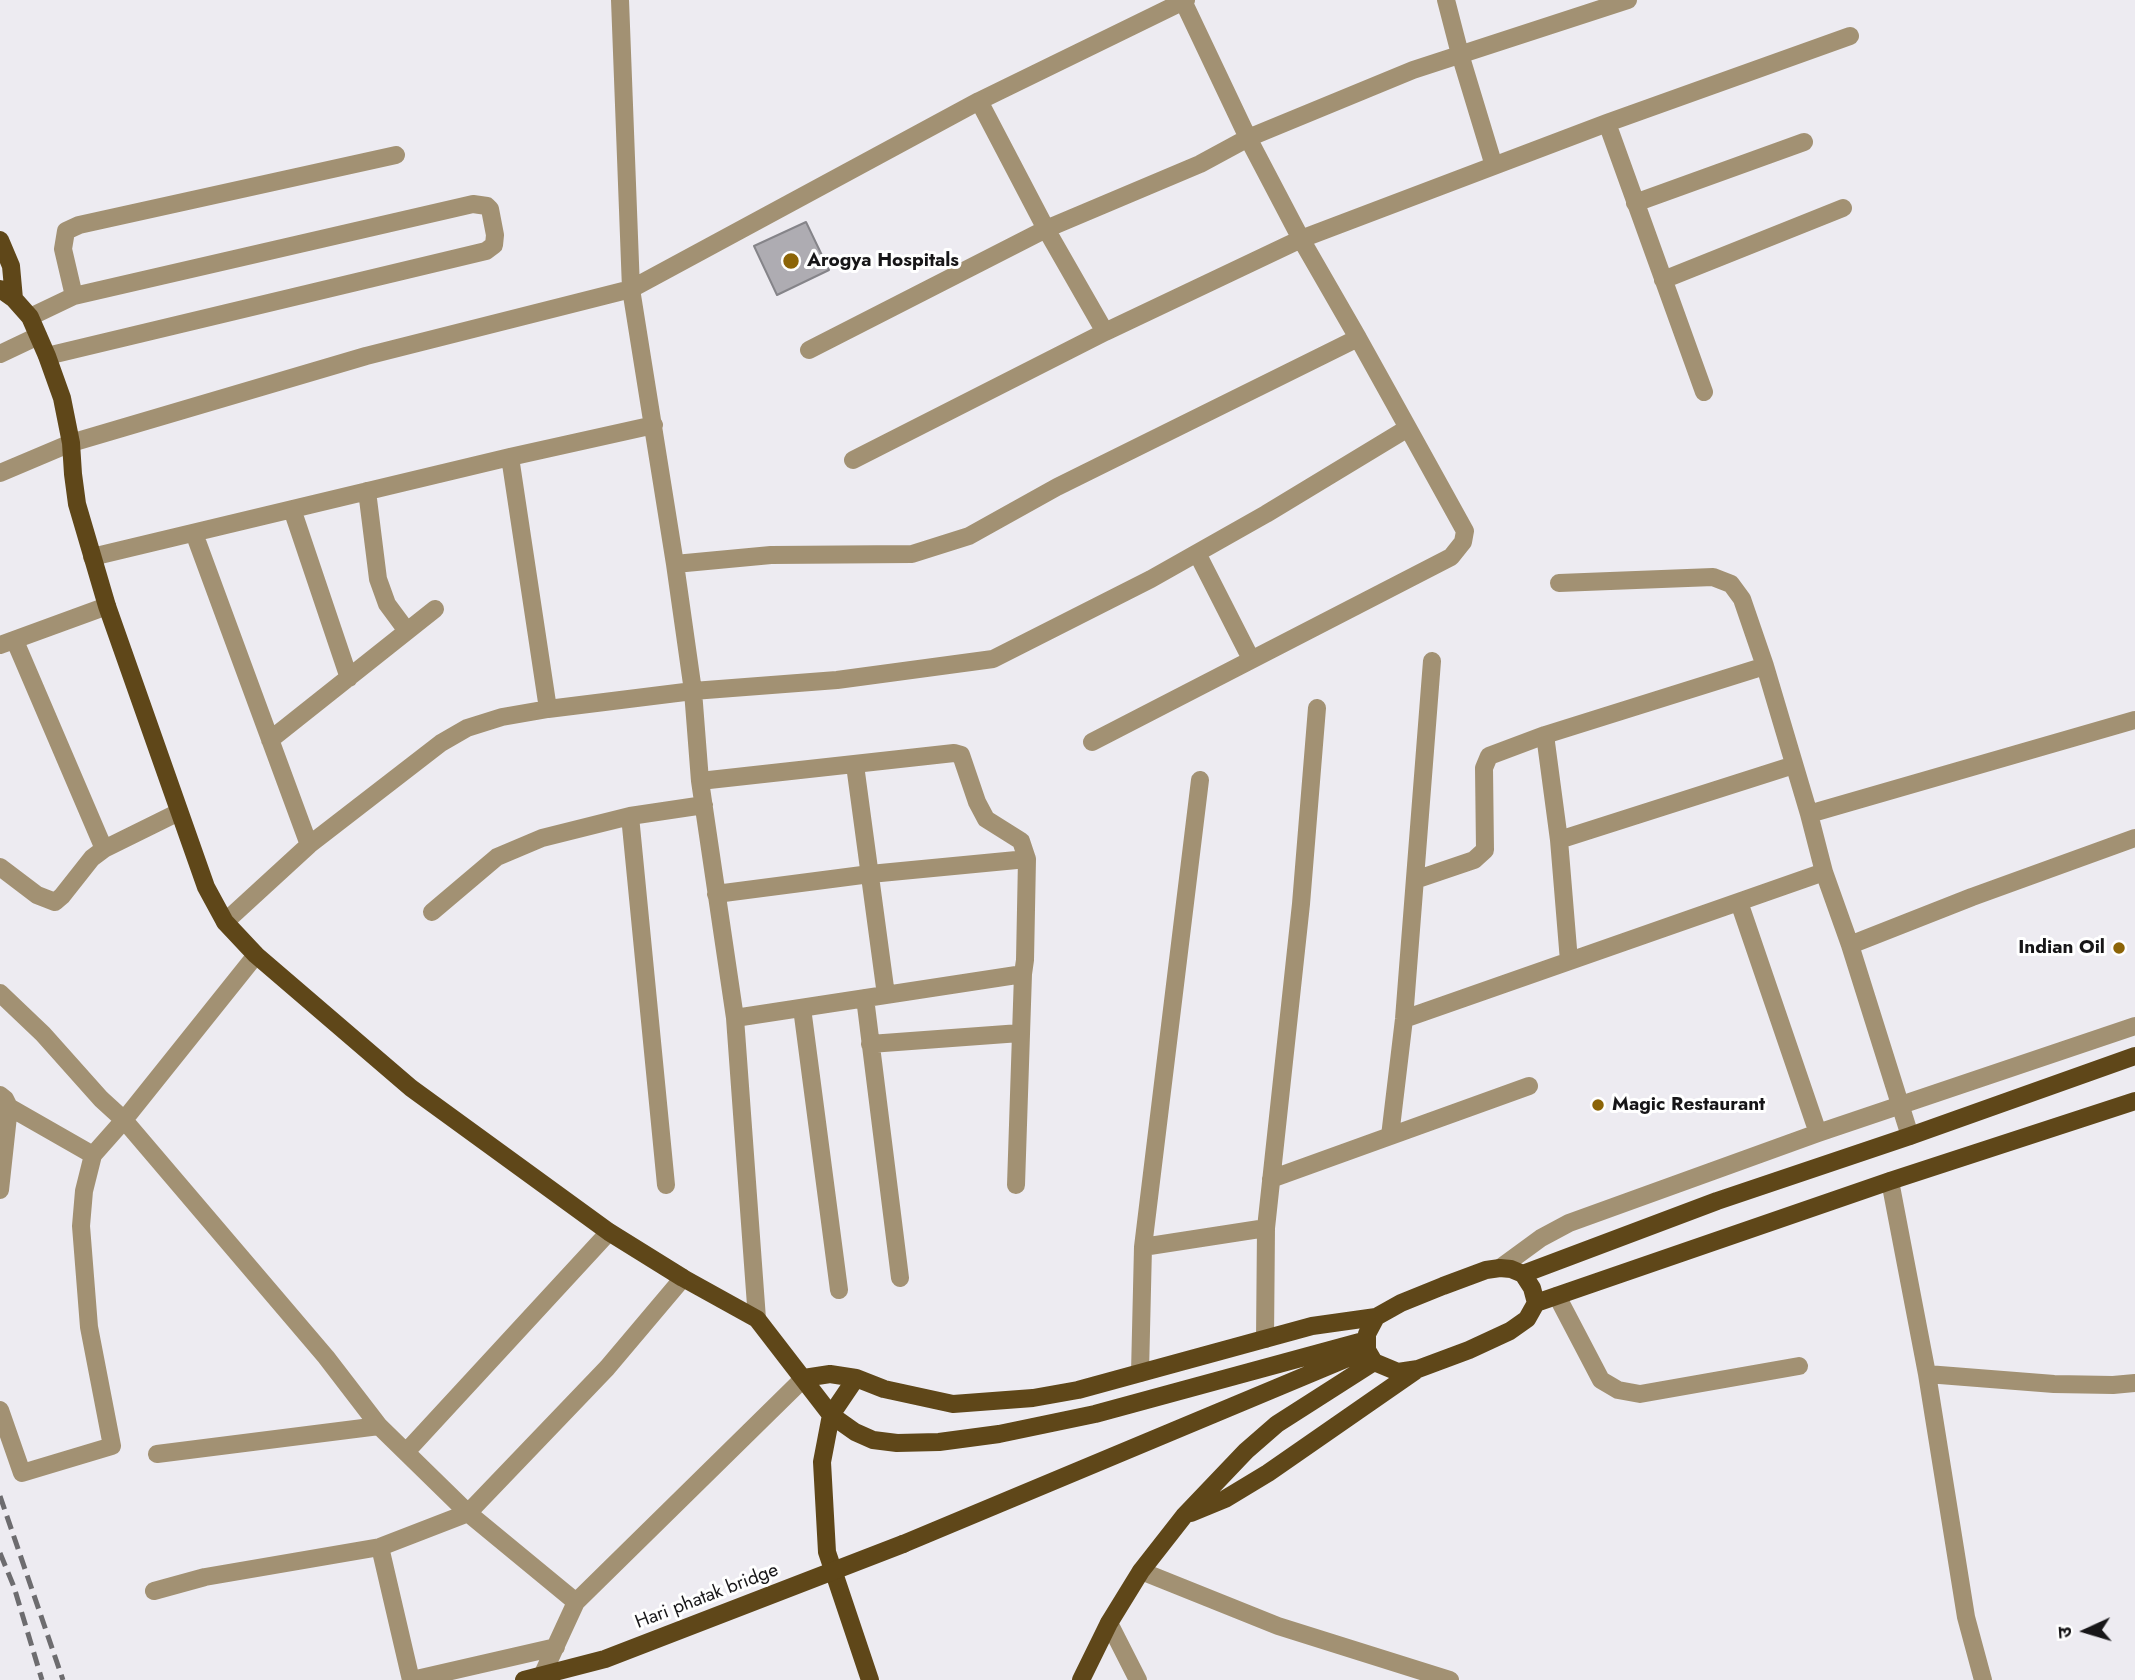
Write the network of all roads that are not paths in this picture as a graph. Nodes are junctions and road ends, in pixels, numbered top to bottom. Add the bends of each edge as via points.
1 (620, 0) edge
2 (1446, 0) edge
3 (1628, 0) edge
4 (1185, 1) edge
5 (1850, 37) dead end
6 (1460, 54) junction
7 (979, 101) junction
8 (1606, 123) junction
9 (1248, 138) junction
10 (1804, 142) dead end
11 (396, 155) dead end
12 (1494, 166) junction
13 (1635, 203) junction
14 (1843, 208) dead end
15 (1046, 229) junction
16 (1301, 239) junction
17 (0, 240) edge
18 (1663, 280) junction
19 (631, 289) junction
20 (7, 294) edge
21 (74, 296) junction
22 (30, 317) junction
23 (1105, 332) junction
24 (38, 336) junction
25 (1357, 338) junction
26 (809, 349) dead end
27 (0, 354) edge
28 (47, 356) junction
29 (1704, 392) dead end
30 (654, 425) junction
31 (1408, 428) junction
32 (71, 443) junction
33 (510, 457) junction
34 (853, 460) dead end
35 (0, 473) edge
36 (367, 491) junction
37 (292, 509) junction
38 (194, 533) junction
39 (1197, 553) junction
40 (92, 557) junction
41 (675, 564) junction
42 (1559, 583) dead end
43 (107, 606) junction
44 (435, 609) dead end
45 (407, 631) junction
46 (7, 643) edge
47 (1251, 659) junction
48 (1432, 661) dead end
49 (1765, 666) junction
50 (349, 678) junction
51 (693, 691) junction
52 (1317, 708) dead end
53 (548, 709) junction
54 (2135, 720) edge
55 (1545, 735) junction
56 (270, 740) junction
57 (1092, 742) dead end
58 (855, 765) junction
59 (1794, 765) junction
60 (1200, 780) dead end
61 (700, 782) junction
62 (704, 805) junction
63 (179, 812) junction
64 (1810, 814) junction
65 (630, 816) junction
66 (2135, 838) edge
67 (1559, 840) junction
68 (309, 845) junction
69 (104, 849) junction
70 (1027, 859) junction
71 (0, 867) edge
72 (1824, 872) junction
73 (870, 874) junction
74 (1415, 880) junction
75 (716, 894) junction
76 (1739, 902) junction
77 (432, 912) dead end
78 (225, 922) junction
79 (1850, 945) junction
80 (256, 955) junction
81 (1569, 961) junction
82 (1023, 974) junction
83 (0, 993) edge
84 (886, 995) junction
85 (865, 998) junction
86 (802, 1007) junction
87 (734, 1018) junction
88 (1404, 1019) junction
89 (2135, 1026) edge
90 (1020, 1033) junction
91 (870, 1044) junction
92 (2135, 1056) edge
93 (1529, 1086) dead end
94 (4, 1101) edge
95 (2135, 1101) edge
96 (1899, 1107) junction
97 (124, 1120) junction
98 (1818, 1133) junction
99 (1390, 1136) junction
100 (1910, 1136) junction
101 (93, 1155) junction
102 (1271, 1179) junction
103 (1890, 1181) junction
104 (666, 1185) dead end
105 (1016, 1185) dead end
106 (0, 1189) edge
107 (1266, 1228) junction
108 (610, 1232) junction
109 (1143, 1247) junction
110 (1500, 1268) junction
111 (1523, 1274) junction
112 (683, 1278) junction
113 (900, 1278) dead end
114 (839, 1290) dead end
115 (1557, 1296) junction
116 (1536, 1303) junction
117 (1376, 1317) junction
118 (757, 1319) junction
119 (1265, 1339) junction
120 (1369, 1351) junction
121 (1799, 1366) dead end
122 (1419, 1368) junction
123 (1140, 1373) junction
124 (1927, 1374) junction
125 (804, 1378) junction
126 (856, 1378) junction
127 (2135, 1382) edge
128 (0, 1410) edge
129 (831, 1415) junction
130 (379, 1426) junction
131 (406, 1452) junction
132 (157, 1454) dead end
133 (468, 1513) junction
134 (1184, 1516) junction
135 (380, 1547) junction
136 (1141, 1571) junction
137 (154, 1591) dead end
138 (576, 1602) junction
139 (1109, 1623) junction
140 (556, 1647) junction
141 (412, 1680) edge
142 (524, 1680) edge
143 (540, 1680) edge
144 (870, 1680) edge
145 (1081, 1680) edge
146 (1139, 1680) edge
147 (1450, 1680) edge
148 (1983, 1680) edge

1 - 19 street
2 - 6 street
3 - 6 street
4 - 7 street
4 - 9 street
5 - 8 street
6 - 9 street
6 - 12 street
7 - 15 street
7 - 19 street
8 - 12 street
8 - 13 street
9 - 15 street via 1200,164
9 - 16 street
10 - 13 street
11 - 21 street via 79,225 66,231 63,249
12 - 16 street
13 - 18 street
14 - 18 street
15 - 23 street
15 - 26 street
16 - 23 street
16 - 25 street
17 - 20 main road via 11,266
18 - 29 street
19 - 30 street
19 - 32 street via 366,356
20 - 22 main road
21 - 22 street
21 - 28 street via 473,204 490,209 495,235 494,245 486,251
22 - 24 main road
23 - 34 street
24 - 27 street
24 - 28 main road
25 - 31 street
25 - 41 street via 969,536 912,554 771,555
28 - 32 main road
30 - 33 street
30 - 41 street
31 - 39 street
31 - 47 street via 1465,531 1463,542 1451,557
32 - 35 street
32 - 40 main road via 77,504
33 - 36 street
33 - 53 street
36 - 37 street
36 - 45 street via 378,579 387,604
37 - 38 street
37 - 50 street
38 - 40 street
38 - 56 street
39 - 47 street
39 - 51 street via 993,659 837,680
40 - 43 main road
41 - 51 street
42 - 49 street via 1713,577 1731,584 1742,599
43 - 46 street
43 - 63 main road
44 - 45 street
45 - 50 street
46 - 69 street
47 - 57 street
48 - 74 street
49 - 55 street
49 - 59 street
50 - 56 street
51 - 53 street
51 - 61 street
52 - 102 street
53 - 68 street via 502,717 441,743
54 - 64 street
55 - 67 street
55 - 74 street via 1485,760 1485,850 1474,860
56 - 68 street
58 - 61 street
58 - 70 street via 961,755 986,819 1021,841
58 - 73 street
59 - 64 street
59 - 67 street
60 - 109 street
61 - 62 street
62 - 65 street
62 - 75 street
63 - 69 street
63 - 78 main road via 206,887
64 - 72 street
65 - 77 street via 542,838 497,857
65 - 104 street
66 - 79 street
67 - 81 street
68 - 78 street
69 - 71 street via 55,902 37,895
70 - 73 street
70 - 82 street
72 - 76 street
72 - 79 street
73 - 75 street
73 - 84 street
74 - 88 street
75 - 87 street
76 - 81 street
76 - 98 street
78 - 80 main road
79 - 96 street
80 - 97 street
80 - 108 main road via 411,1088
81 - 88 street
82 - 84 street
82 - 90 street
83 - 97 street
84 - 85 street
85 - 86 street
85 - 91 street
86 - 87 street
86 - 114 street
87 - 118 street
88 - 99 street
89 - 96 street
90 - 91 street
90 - 105 street
91 - 113 street
92 - 100 main road
93 - 99 street
94 - 101 street
94 - 106 street
95 - 103 main road
96 - 98 street
96 - 100 street
97 - 101 street
97 - 130 street
98 - 110 street via 1569,1223
99 - 102 street
100 - 111 main road via 1717,1200
101 - 128 street via 81,1226 89,1327 112,1446 22,1473
102 - 107 street
103 - 115 main road
103 - 124 street
107 - 109 street
107 - 119 street
108 - 112 main road
108 - 131 street
109 - 123 street
110 - 111 main road
110 - 117 main road via 1443,1286
111 - 116 main road
112 - 118 main road
112 - 133 street via 607,1368
115 - 116 main road
115 - 121 street via 1601,1380 1618,1390 1640,1394
116 - 122 main road via 1527,1319 1510,1331
117 - 119 main road via 1312,1326
117 - 120 main road via 1371,1322
118 - 125 main road
119 - 123 main road
120 - 122 main road via 1398,1372
120 - 129 main road via 1095,1414 939,1442 873,1440
120 - 134 main road via 1246,1451
120 - 142 main road, Hari phatak bridge, bridge via 903,1544 605,1659
122 - 134 main road via 1268,1473 1225,1499
123 - 126 main road via 1033,1398 953,1404
124 - 127 street via 2054,1384
124 - 148 street via 1966,1617
125 - 126 main road via 830,1374
125 - 129 main road
125 - 138 street
126 - 129 main road
129 - 144 main road via 821,1462 827,1552
130 - 131 street
130 - 132 street
131 - 133 street
133 - 135 street
133 - 138 street
134 - 136 main road
135 - 137 street via 205,1577
135 - 141 street
136 - 139 main road
136 - 147 street via 1278,1626
138 - 140 street
139 - 145 main road
139 - 146 street
140 - 141 street
140 - 143 street

